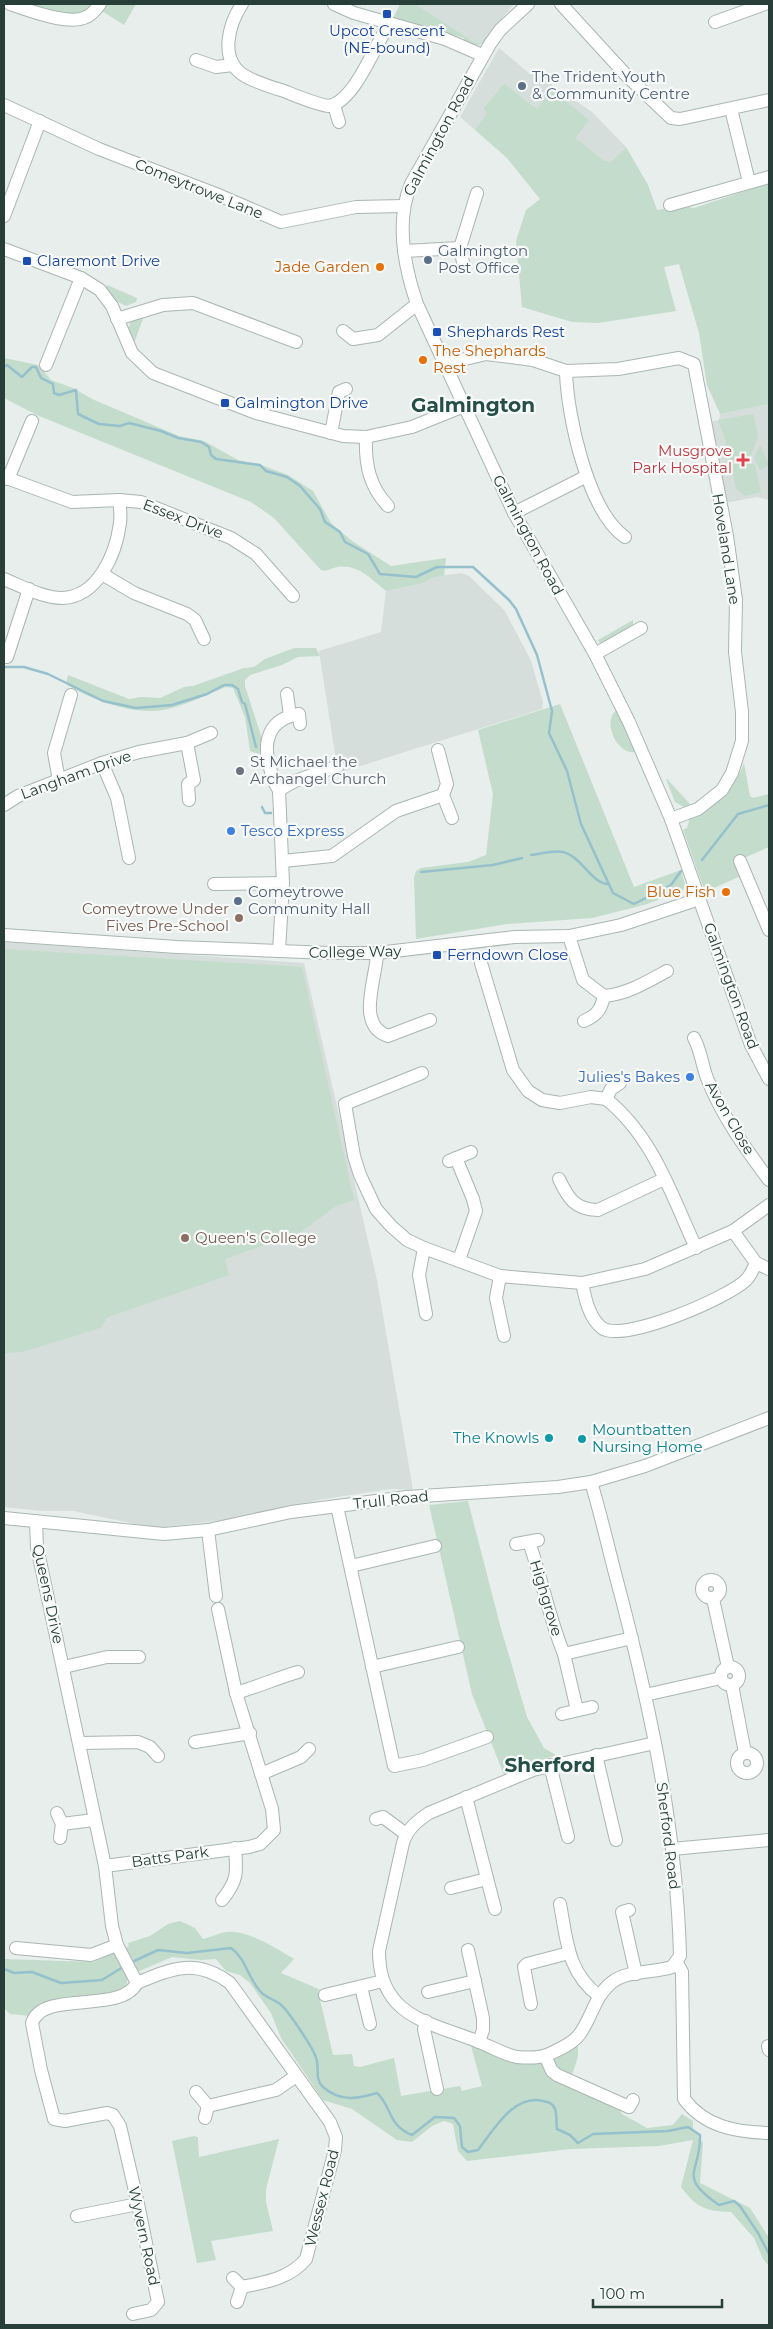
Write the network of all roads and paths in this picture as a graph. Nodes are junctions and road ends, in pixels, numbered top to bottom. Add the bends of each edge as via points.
1 (10, 4) edge
2 (100, 4) edge
3 (242, 4) edge
4 (334, 4) edge
5 (528, 4) edge
6 (561, 4) edge
7 (765, 4) edge
8 (716, 22) dead end
9 (386, 23) junction
10 (482, 55) junction
11 (196, 60) dead end
12 (233, 65) junction
13 (769, 100) edge
14 (4, 105) edge
15 (334, 105) junction
16 (731, 109) junction
17 (40, 121) junction
18 (339, 122) dead end
19 (769, 177) edge
20 (749, 182) junction
21 (478, 200) dead end
22 (676, 200) dead end
23 (404, 206) junction
24 (4, 216) edge
25 (4, 248) edge
26 (460, 248) junction
27 (404, 251) junction
28 (463, 262) dead end
29 (81, 278) junction
30 (417, 304) junction
31 (116, 319) junction
32 (343, 331) dead end
33 (292, 338) dead end
34 (51, 361) dead end
35 (444, 364) junction
36 (566, 371) junction
37 (340, 389) dead end
38 (464, 406) junction
39 (32, 421) dead end
40 (330, 433) junction
41 (366, 437) junction
42 (587, 476) junction
43 (6, 478) edge
44 (119, 500) junction
45 (391, 508) dead end
46 (514, 513) junction
47 (625, 537) dead end
48 (102, 574) junction
49 (4, 579) edge
50 (29, 589) junction
51 (287, 592) dead end
52 (640, 628) dead end
53 (204, 639) dead end
54 (12, 652) dead end
55 (594, 654) junction
56 (287, 694) dead end
57 (65, 701) dead end
58 (290, 715) junction
59 (300, 724) dead end
60 (211, 733) dead end
61 (187, 743) junction
62 (438, 750) dead end
63 (102, 763) junction
64 (338, 766) dead end
65 (58, 780) junction
66 (279, 790) junction
67 (443, 795) junction
68 (189, 800) dead end
69 (4, 805) edge
70 (452, 818) dead end
71 (671, 819) junction
72 (129, 858) dead end
73 (283, 861) junction
74 (740, 861) dead end
75 (283, 883) junction
76 (214, 884) dead end
77 (699, 899) junction
78 (769, 930) edge
79 (4, 935) edge
80 (569, 936) junction
81 (279, 951) junction
82 (377, 953) junction
83 (480, 972) dead end
84 (664, 978) dead end
85 (604, 996) junction
86 (430, 1020) dead end
87 (584, 1021) dead end
88 (694, 1038) dead end
89 (767, 1071) edge
90 (416, 1078) dead end
91 (620, 1083) dead end
92 (606, 1099) junction
93 (470, 1152) dead end
94 (664, 1179) junction
95 (769, 1180) edge
96 (559, 1187) dead end
97 (769, 1205) edge
98 (733, 1232) junction
99 (424, 1248) junction
100 (696, 1248) junction
101 (459, 1260) junction
102 (756, 1263) junction
103 (769, 1268) edge
104 (500, 1276) junction
105 (582, 1283) junction
106 (425, 1314) dead end
107 (499, 1330) dead end
108 (769, 1418) edge
109 (591, 1482) junction
110 (337, 1506) junction
111 (4, 1518) edge
112 (36, 1521) junction
113 (208, 1530) junction
114 (516, 1544) dead end
115 (435, 1545) dead end
116 (351, 1566) junction
117 (216, 1596) dead end
118 (713, 1599) dead end
119 (218, 1609) dead end
120 (632, 1638) junction
121 (458, 1647) dead end
122 (133, 1653) dead end
123 (564, 1654) junction
124 (64, 1667) junction
125 (372, 1667) junction
126 (298, 1672) dead end
127 (727, 1677) junction
128 (236, 1693) junction
129 (645, 1695) junction
130 (592, 1707) dead end
131 (578, 1710) junction
132 (562, 1714) dead end
133 (250, 1733) junction
134 (202, 1736) dead end
135 (487, 1737) dead end
136 (655, 1742) junction
137 (80, 1743) junction
138 (154, 1748) dead end
139 (309, 1749) dead end
140 (745, 1753) dead end
141 (596, 1754) junction
142 (550, 1765) junction
143 (261, 1774) junction
144 (466, 1797) junction
145 (380, 1814) dead end
146 (94, 1820) junction
147 (406, 1834) junction
148 (568, 1837) dead end
149 (60, 1838) dead end
150 (616, 1840) dead end
151 (769, 1840) edge
152 (236, 1848) junction
153 (672, 1849) junction
154 (105, 1866) junction
155 (487, 1879) junction
156 (451, 1888) dead end
157 (222, 1900) dead end
158 (560, 1904) dead end
159 (494, 1909) dead end
160 (620, 1912) dead end
161 (116, 1945) junction
162 (16, 1948) dead end
163 (468, 1950) dead end
164 (569, 1953) junction
165 (677, 1963) junction
166 (636, 1974) junction
167 (383, 1981) junction
168 (475, 1981) junction
169 (137, 1983) junction
170 (361, 1987) junction
171 (428, 1992) dead end
172 (325, 1995) dead end
173 (599, 1996) junction
174 (531, 2004) dead end
175 (426, 2021) junction
176 (370, 2024) dead end
177 (480, 2042) junction
178 (545, 2056) junction
179 (296, 2076) junction
180 (439, 2082) dead end
181 (196, 2092) dead end
182 (208, 2106) junction
183 (629, 2107) dead end
184 (205, 2118) dead end
185 (769, 2133) edge
186 (138, 2204) junction
187 (75, 2216) dead end
188 (237, 2302) dead end
189 (133, 2314) dead end

1 - 2 street via 32,12 79,20 88,17
3 - 12 street via 228,35
4 - 9 street
5 - 10 street, Galmington Road via 500,30
6 - 16 street via 671,118
7 - 8 street
9 - 10 street via 445,39
9 - 15 street via 351,91
10 - 23 street, Galmington Road via 411,184
11 - 12 street via 216,67
12 - 15 street via 242,75 257,82 318,104
13 - 16 street
14 - 17 street, Comeytrowe Lane
15 - 18 street
16 - 20 street
17 - 23 street, Comeytrowe Lane via 99,149 281,222 356,207
17 - 24 street
19 - 20 street
20 - 22 street
21 - 26 street
23 - 27 street, Galmington Road
25 - 29 street
26 - 27 street
26 - 28 street
27 - 30 street, Galmington Road
29 - 31 street via 107,298
29 - 34 street
30 - 32 street via 372,337 353,339
30 - 35 street, Galmington Road
31 - 33 street via 162,305 193,303
31 - 40 street via 132,353 153,373 256,413
35 - 36 street via 486,354 533,360
35 - 38 street, Galmington Road
36 - 42 street via 576,437
36 - 71 street, Hoveland Lane via 618,369 679,358 690,361 696,369 736,600 735,652 742,741 732,773 722,790 698,809
37 - 40 street
38 - 41 street via 412,427
38 - 46 street, Galmington Road
39 - 43 street via 31,436
40 - 41 street
41 - 45 street via 372,484
42 - 46 street
42 - 47 street via 599,504 616,531
43 - 44 street, Essex Drive via 72,502
44 - 48 street via 120,522
44 - 51 street, Essex Drive via 141,502 231,538 256,554
46 - 55 street, Galmington Road
48 - 50 street via 92,586 62,598
48 - 53 street via 134,593 187,614 195,620
49 - 50 street
50 - 54 street
52 - 55 street
55 - 71 street, Galmington Road via 630,722
56 - 58 street
57 - 65 street via 54,753
58 - 59 street via 299,714
58 - 66 street via 276,725 266,742 268,760
60 - 61 street, Langham Drive
61 - 63 street, Langham Drive
61 - 68 street via 194,780 188,784
62 - 67 street via 447,784
63 - 65 street, Langham Drive
63 - 72 street via 117,798
64 - 66 street
65 - 69 street, Langham Drive
66 - 73 street
67 - 70 street
67 - 73 street via 396,811 332,856
71 - 77 street, Galmington Road
73 - 75 street
74 - 78 street
75 - 76 street
75 - 81 street
77 - 80 street, College Way via 621,925
77 - 89 street, Galmington Road via 739,1014
79 - 81 street, College Way
80 - 82 street, College Way via 515,937
80 - 85 street via 583,980
81 - 82 street, College Way
82 - 86 street via 369,1006 371,1030 388,1036
83 - 92 street via 513,1070 528,1091 542,1100 560,1103 591,1097
84 - 85 street
85 - 87 street via 600,1010
88 - 95 street, Avon Close via 696,1054 720,1106
90 - 99 street via 344,1099 354,1156 376,1210 406,1240
91 - 92 street via 611,1089
92 - 94 street via 638,1132
93 - 101 street via 453,1160 476,1211
94 - 96 street via 598,1210 576,1206
94 - 100 street
97 - 98 street
98 - 100 street
98 - 102 street
99 - 101 street
99 - 106 street via 419,1275
100 - 105 street via 645,1269
101 - 104 street
102 - 103 street
102 - 105 street via 747,1280 708,1302 674,1317 617,1332 603,1328 596,1321
104 - 105 street
104 - 107 street via 496,1298
108 - 109 street, Trull Road via 645,1466
109 - 110 street, Trull Road
109 - 120 street, Sherford Road
110 - 113 street, Trull Road via 291,1512
110 - 116 street
111 - 112 street, Trull Road
112 - 113 street, Trull Road via 164,1534
112 - 124 street, Queens Drive via 35,1535
113 - 117 street
114 - 123 street, Highgrove via 534,1541 552,1624
115 - 116 street
116 - 125 street
118 - 127 street
119 - 128 street, Batts Park via 215,1623
120 - 123 street, Highgrove
120 - 129 street, Sherford Road
121 - 125 street
122 - 124 street
123 - 131 street, Highgrove
124 - 137 street, Queens Drive
125 - 135 street via 389,1767 423,1760
126 - 128 street
127 - 129 street
127 - 140 street
128 - 133 street, Batts Park
129 - 136 street, Sherford Road
130 - 131 street
131 - 132 street
133 - 134 street
133 - 143 street, Batts Park
136 - 141 street
136 - 153 street, Sherford Road
137 - 138 street via 138,1742
137 - 146 street, Queens Drive
139 - 143 street via 302,1757
141 - 142 street
141 - 150 street via 607,1827
142 - 144 street
142 - 148 street
143 - 152 street, Batts Park via 274,1830 260,1844
144 - 147 street via 428,1813
144 - 155 street
145 - 147 street
146 - 149 street via 59,1819
146 - 154 street, Queens Drive
147 - 167 street via 379,1951
151 - 153 street
152 - 154 street, Batts Park
152 - 157 street via 238,1875
153 - 165 street, Sherford Road via 680,1944
154 - 161 street, Queens Drive
155 - 156 street
155 - 159 street
158 - 164 street
160 - 166 street
161 - 162 street via 91,1955
161 - 169 street, Queens Drive
163 - 168 street
164 - 173 street via 586,1987
164 - 174 street via 524,1967
165 - 166 street via 666,1969
165 - 185 street, Sherford Road via 682,1972 684,2099 699,2114 728,2130
166 - 173 street via 611,1982
167 - 170 street
167 - 175 street via 387,1991 403,2009
168 - 171 street
168 - 177 street via 484,2030
169 - 179 street, Wessex Road via 184,1967 210,1970 222,1977 235,1989
169 - 186 street, Wyvern Road via 134,1990 122,1996 46,2009 34,2016 32,2023 54,2119 65,2121 115,2112
170 - 172 street
170 - 176 street
173 - 178 street via 579,2034
175 - 177 street
175 - 180 street via 424,2029
177 - 178 street via 517,2057
178 - 183 street via 556,2075
179 - 182 street via 276,2090
179 - 188 street, Wessex Road via 330,2122 336,2138 312,2242 306,2259 287,2276 237,2283
181 - 182 street
182 - 184 street
186 - 187 street
186 - 189 street, Wyvern Road via 158,2302 151,2310

